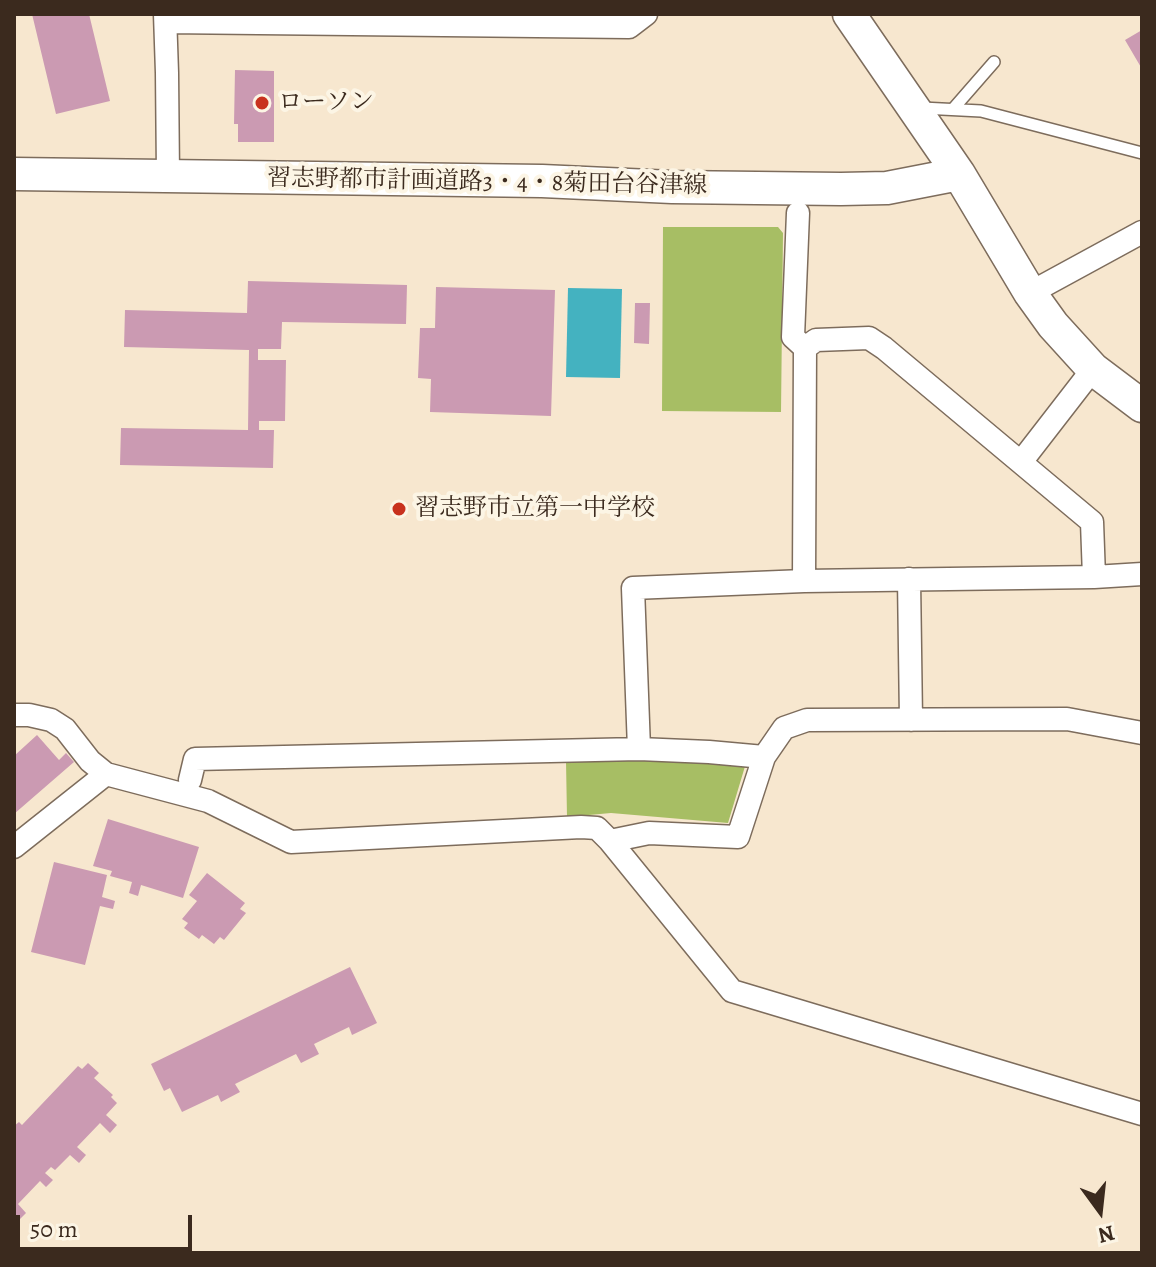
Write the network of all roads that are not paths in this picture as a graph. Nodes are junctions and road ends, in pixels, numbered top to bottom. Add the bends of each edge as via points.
1 (646, 14) edge
2 (849, 14) edge
3 (165, 18) edge
4 (283, 19) edge
5 (526, 20) edge
6 (994, 62) dead end
7 (913, 108) junction
8 (953, 109) junction
9 (1142, 153) edge
10 (14, 174) edge
11 (959, 174) junction
12 (168, 176) junction
13 (798, 213) dead end
14 (1142, 232) edge
15 (1030, 293) junction
16 (805, 348) junction
17 (1093, 369) junction
18 (1142, 406) edge
19 (1021, 462) junction
20 (1142, 574) edge
21 (1094, 577) junction
22 (909, 579) junction
23 (804, 581) junction
24 (14, 715) edge
25 (911, 720) junction
26 (1142, 733) edge
27 (639, 749) junction
28 (764, 757) junction
29 (106, 774) junction
30 (190, 780) dead end
31 (610, 841) junction
32 (14, 847) edge
33 (1142, 1114) edge

1 - 5 street via 629,27
2 - 7 street
3 - 4 street
3 - 12 street
4 - 5 street
6 - 8 lane
7 - 8 lane
7 - 11 street
8 - 9 lane via 981,111
10 - 12 street, 習志野都市計画道路3・4・8菊田台谷津線
11 - 12 street, 習志野都市計画道路3・4・8菊田台谷津線 via 887,188 841,189
11 - 15 street
13 - 16 street via 793,337
14 - 15 street
15 - 17 street
16 - 19 street via 816,340 869,338
16 - 23 street
17 - 18 street
17 - 19 street
19 - 21 street via 1092,522
20 - 21 street
21 - 22 street
22 - 23 street
22 - 25 street
23 - 27 street via 633,588
24 - 29 street via 51,720
25 - 26 street via 1067,719
25 - 28 street via 807,720 784,728
27 - 28 street
27 - 30 street via 195,759
28 - 31 street via 738,837 649,833
29 - 31 street via 208,801 291,842 581,827 597,828
29 - 32 street
31 - 33 street via 732,991

